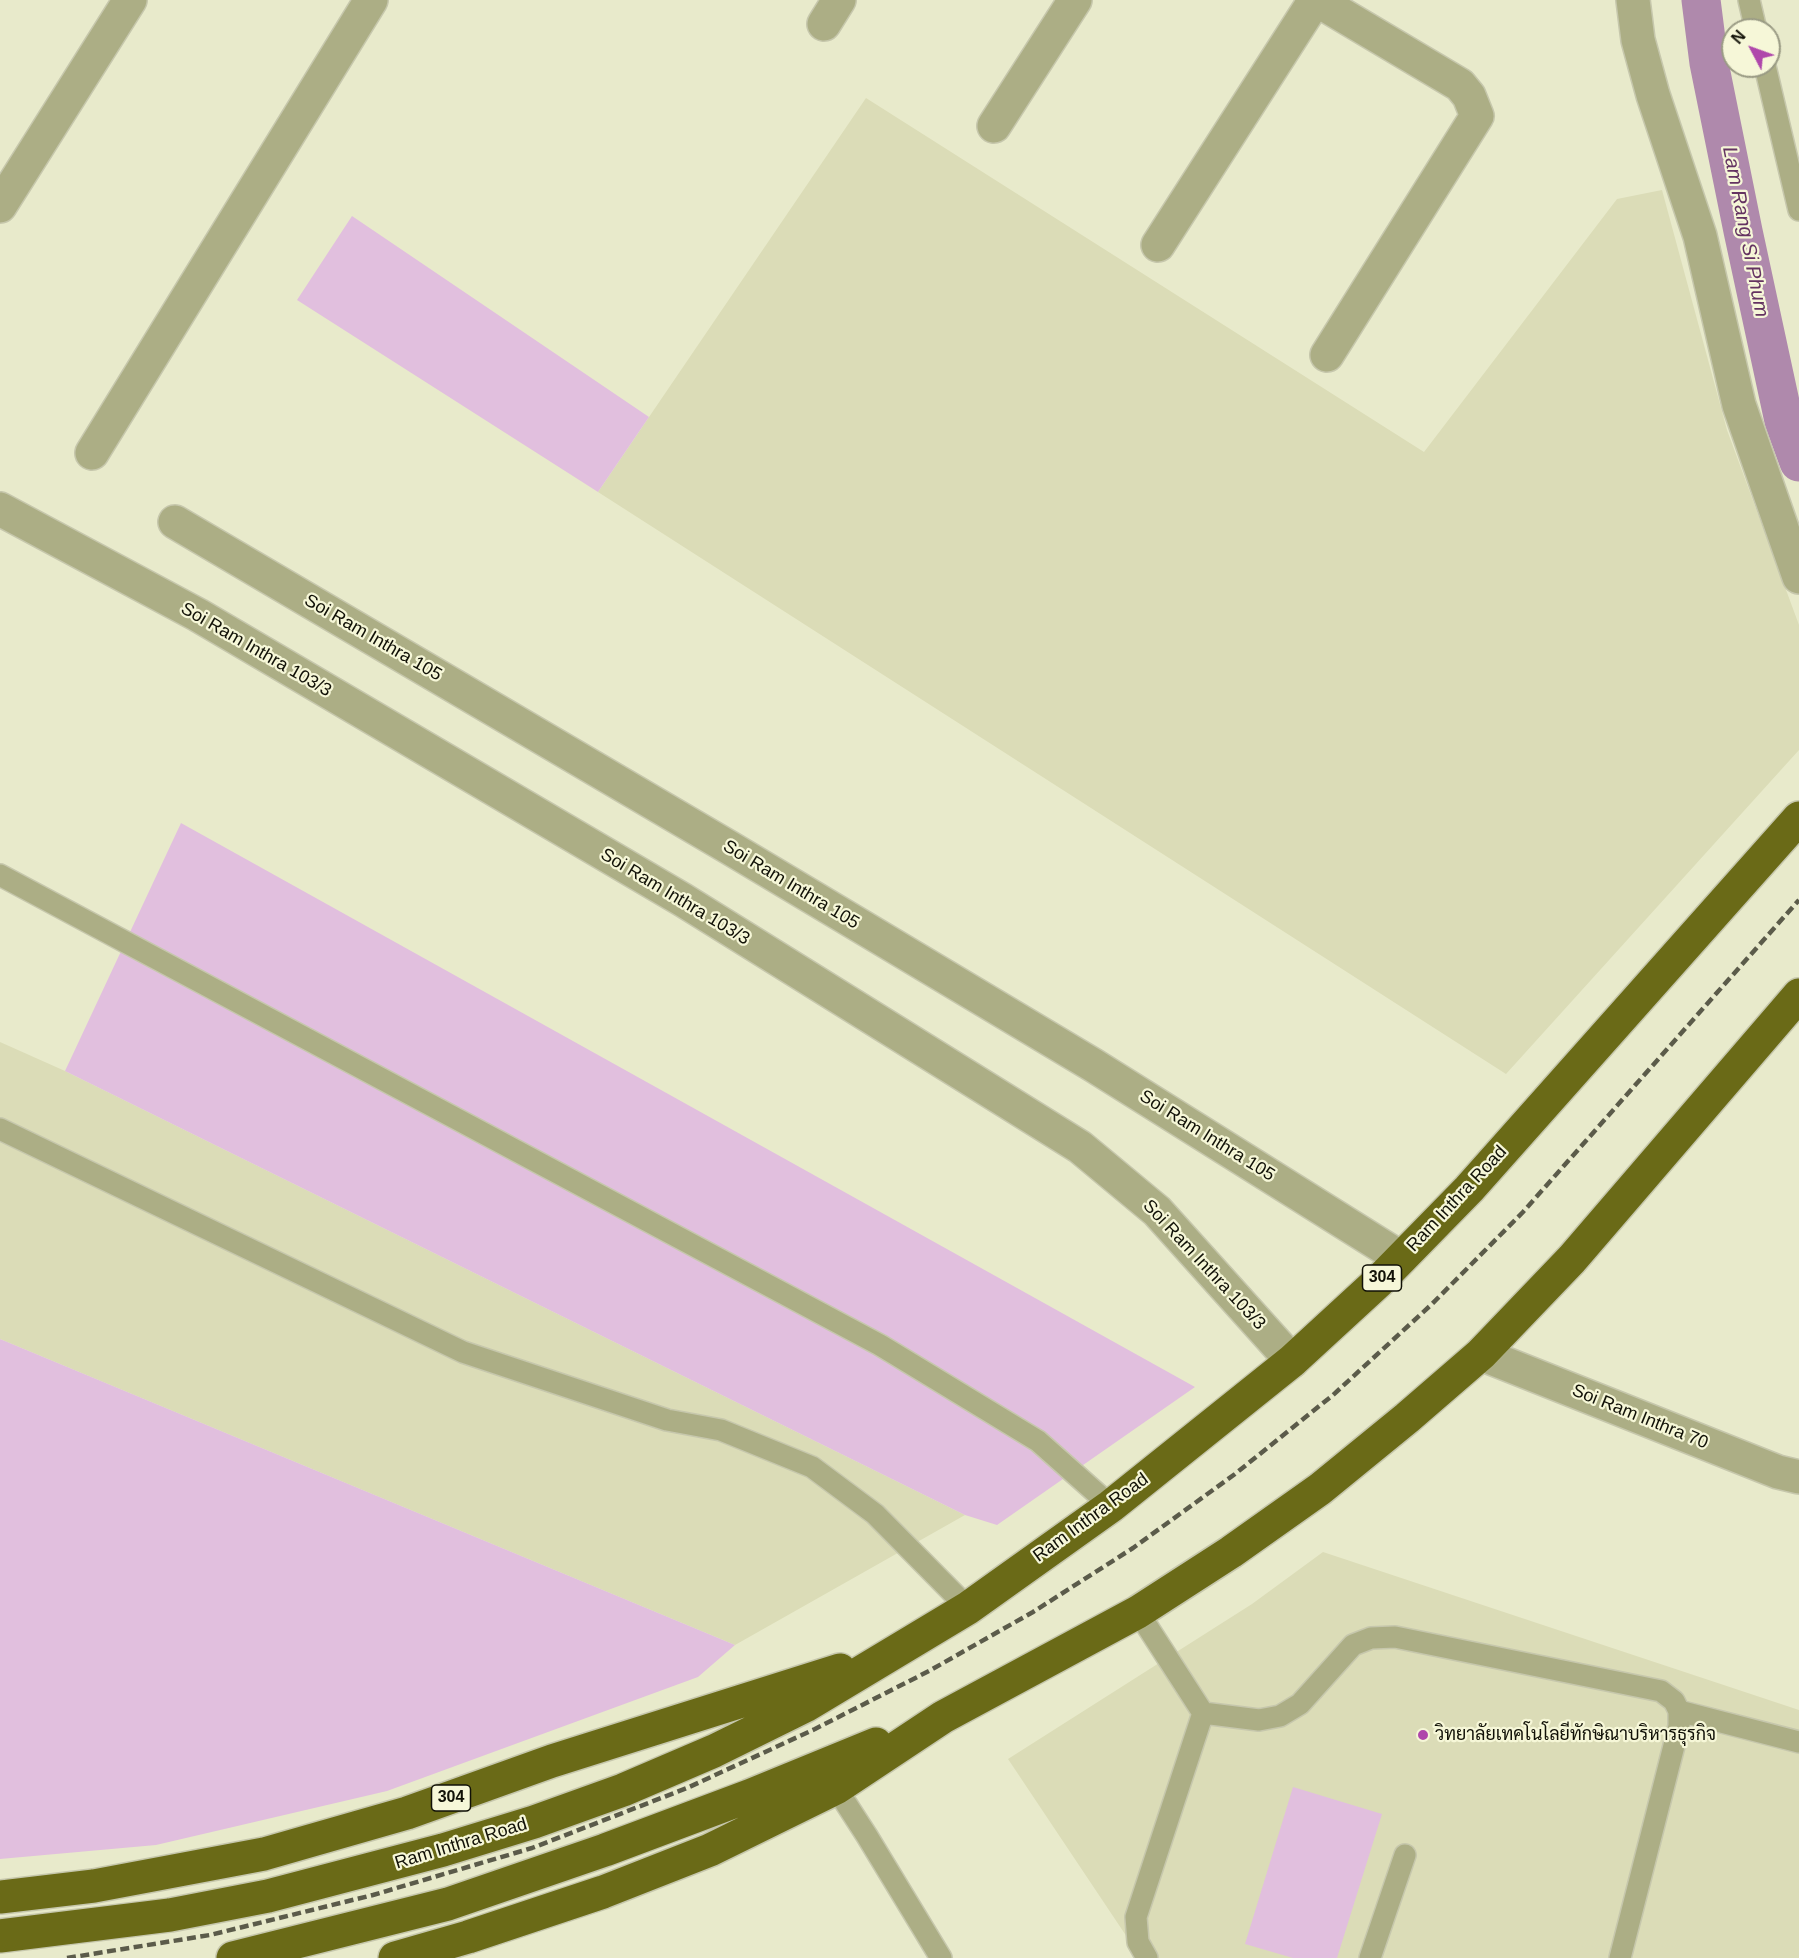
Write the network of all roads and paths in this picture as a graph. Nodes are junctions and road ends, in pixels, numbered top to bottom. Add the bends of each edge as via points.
1 (130, 0) edge
2 (371, 0) edge
3 (1075, 0) edge
4 (1316, 0) edge
5 (1633, 0) edge
6 (1749, 0) edge
7 (1753, 18) edge
8 (1768, 78) edge
9 (994, 126) dead end
10 (0, 206) edge
11 (1799, 210) edge
12 (1158, 245) dead end
13 (1327, 355) dead end
14 (92, 453) dead end
15 (0, 509) edge
16 (175, 522) dead end
17 (1799, 577) edge
18 (1799, 818) edge
19 (0, 875) edge
20 (1799, 995) edge
21 (0, 1129) edge
22 (1401, 1258) junction
23 (1481, 1354) junction
24 (1292, 1361) junction
25 (1799, 1477) edge
26 (1111, 1506) junction
27 (968, 1608) junction
28 (1138, 1612) junction
29 (890, 1654) junction
30 (1679, 1711) junction
31 (1203, 1713) junction
32 (943, 1717) junction
33 (1799, 1742) edge
34 (836, 1788) junction
35 (1405, 1855) dead end
36 (0, 1897) edge
37 (0, 1936) edge
38 (233, 1958) edge
39 (395, 1958) edge
40 (941, 1958) edge
41 (1147, 1958) edge
42 (1370, 1958) edge
43 (1620, 1958) edge

1 - 10 street
2 - 14 street
3 - 9 street
4 - 12 street
4 - 13 street via 1460,85 1477,116
5 - 17 street via 1638,40 1700,236 1739,405
6 - 7 lane
8 - 11 lane
15 - 24 street, Soi Ram Inthra 103/3 via 198,615 683,900 1080,1147 1157,1211
16 - 22 street, Soi Ram Inthra 105 via 1083,1059
18 - 22 highway, Ram Inthra Road / 304 via 1469,1189
19 - 26 lane via 880,1345 1038,1441
20 - 23 highway via 1572,1259
21 - 27 lane via 463,1352 667,1420 721,1430 812,1467 875,1514
22 - 24 highway, Ram Inthra Road / 304
23 - 25 street, Soi Ram Inthra 70
23 - 28 highway via 1320,1489
24 - 26 highway, Ram Inthra Road / 304
26 - 27 highway, Ram Inthra Road / 304
27 - 29 highway, Ram Inthra Road / 304
28 - 31 lane
28 - 32 highway
29 - 36 highway, Ram Inthra Road / 304 via 552,1761 407,1813 264,1854 94,1886
29 - 37 highway, Ram Inthra Road / 304 via 805,1706 714,1751 534,1822 268,1896 170,1915
30 - 31 lane via 1661,1691 1395,1637 1371,1638 1353,1645 1300,1704 1280,1716 1259,1720
30 - 33 lane
30 - 43 lane via 1679,1726
31 - 41 lane via 1136,1917 1138,1942
32 - 34 highway
32 - 38 highway via 652,1833 448,1904
34 - 39 highway via 710,1850 603,1892
34 - 40 lane
35 - 42 lane

